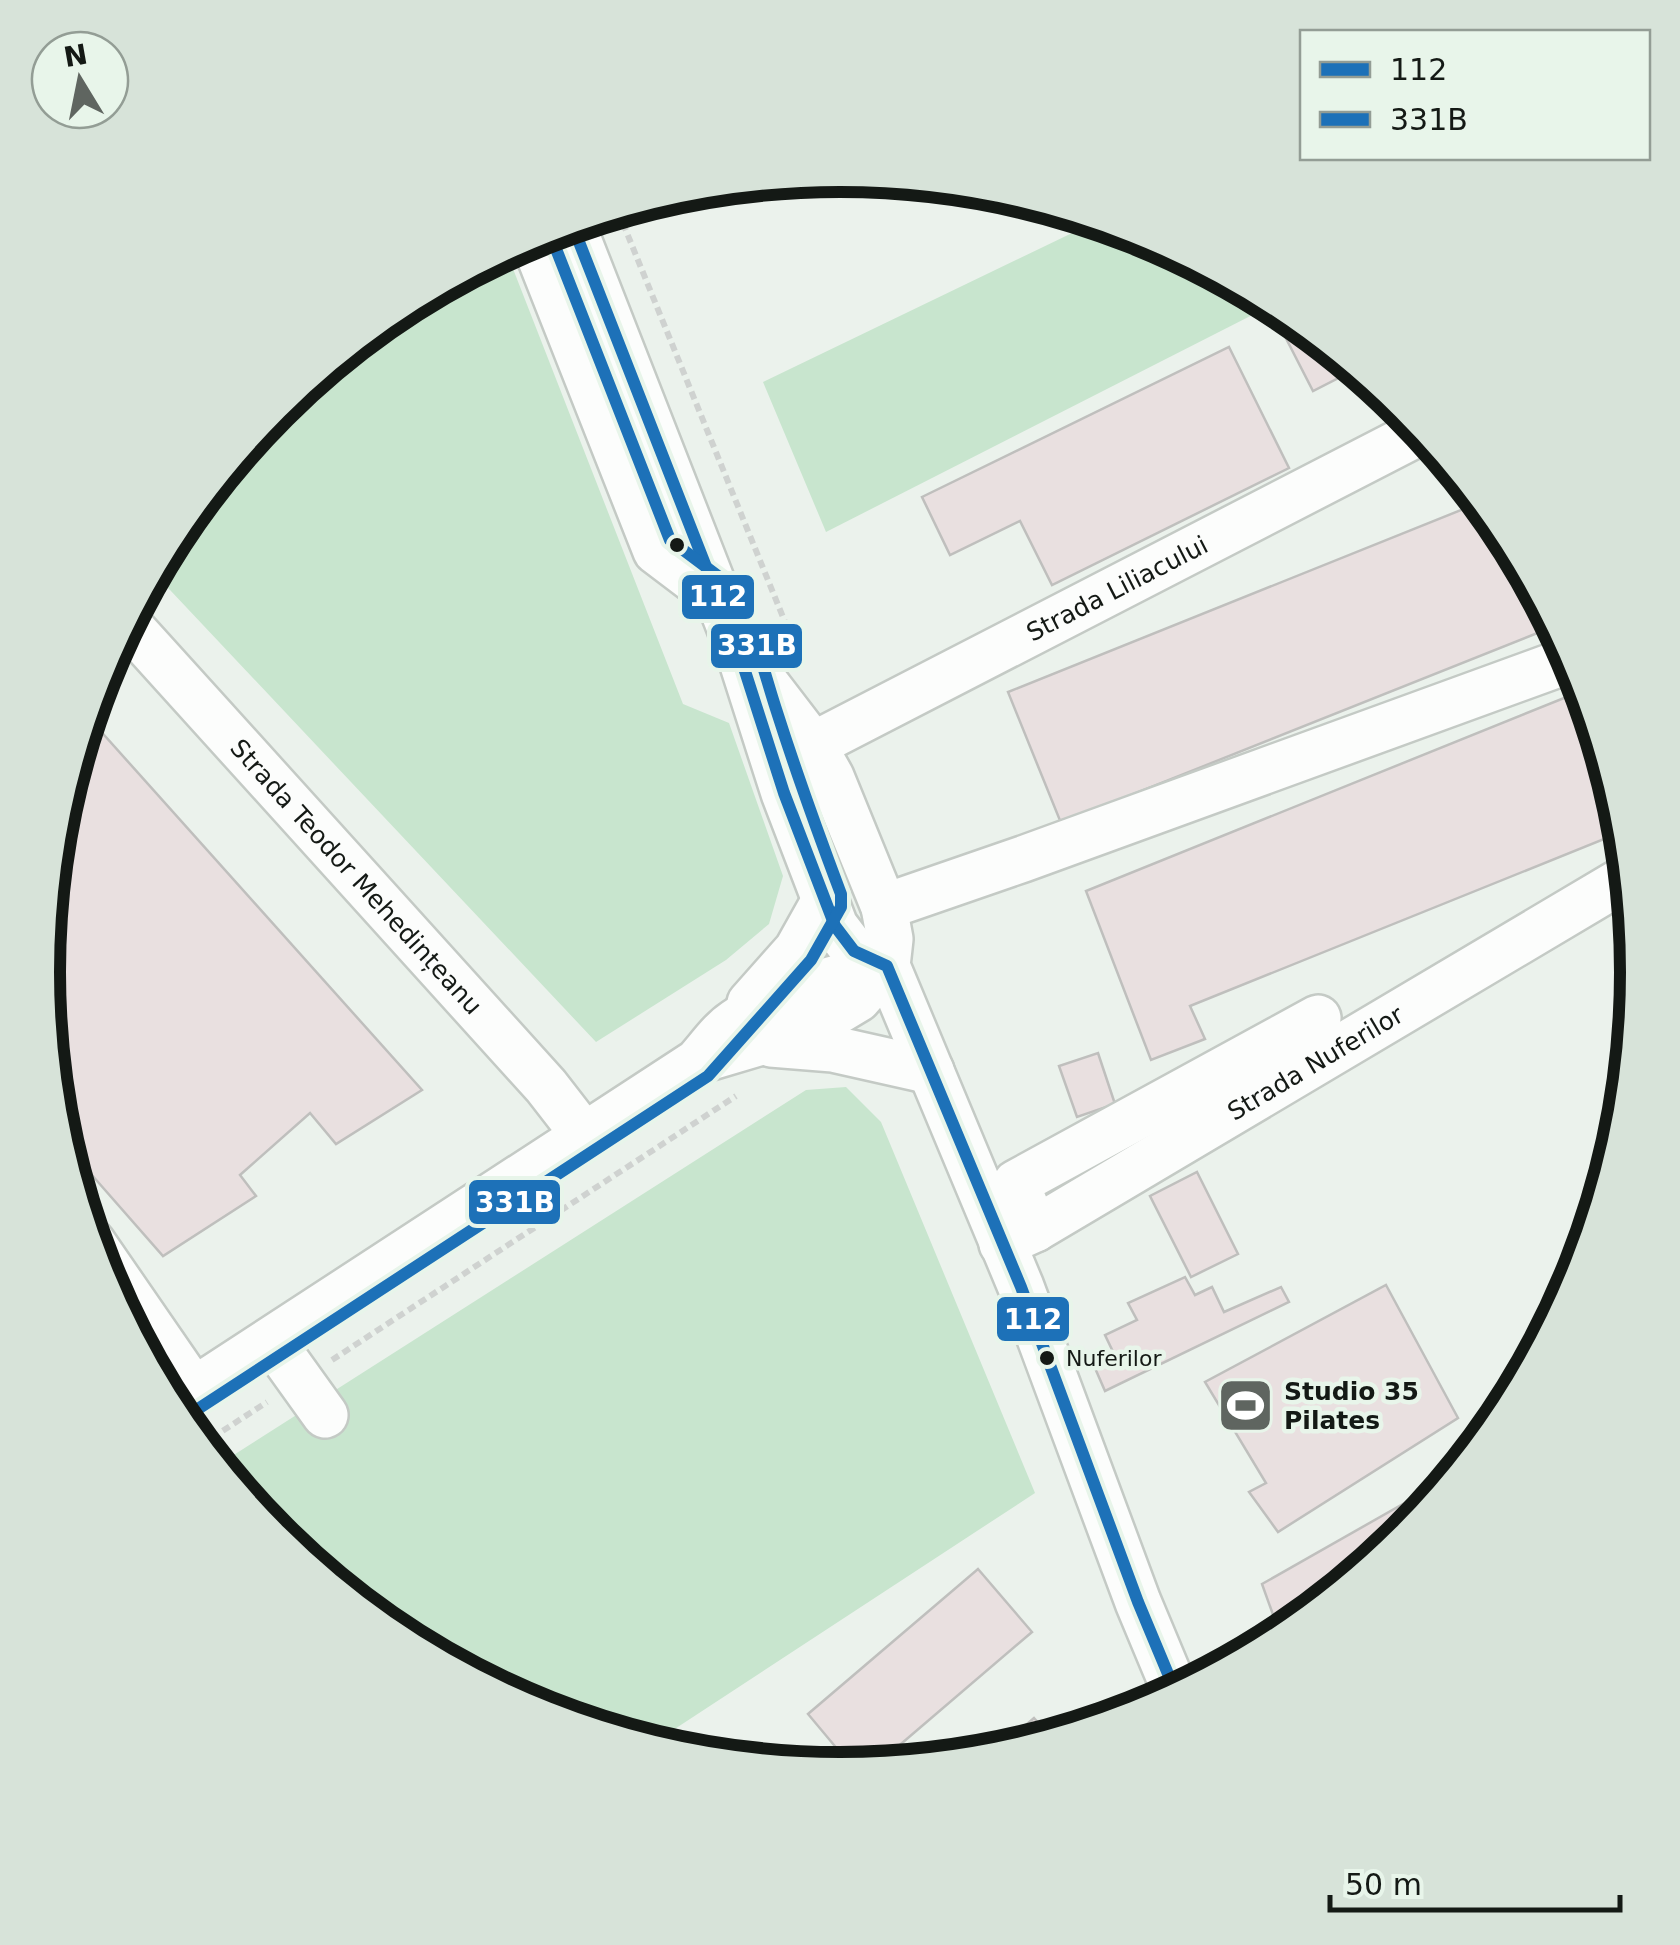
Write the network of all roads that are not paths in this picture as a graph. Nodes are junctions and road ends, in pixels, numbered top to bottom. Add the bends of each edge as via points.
1 (578, 238) edge
2 (539, 254) edge
3 (1408, 438) edge
4 (719, 599) junction
5 (137, 634) edge
6 (737, 646) junction
7 (1557, 665) edge
8 (813, 745) junction
9 (1614, 885) edge
10 (825, 900) junction
11 (884, 907) junction
12 (888, 966) junction
13 (1318, 1018) dead end
14 (745, 1033) junction
15 (931, 1070) junction
16 (584, 1135) junction
17 (1018, 1236) junction
18 (272, 1341) junction
19 (185, 1396) edge
20 (313, 1398) road end
21 (1170, 1679) edge

1 - 4 street
2 - 4 street via 656,550
3 - 8 street, Strada Liliacului
4 - 6 street
5 - 16 street, Strada Teodor Mehedințeanu
6 - 8 street
6 - 10 street
7 - 11 street
8 - 11 street
9 - 17 street, Strada Nuferilor
10 - 12 street via 854,951
10 - 14 street
11 - 12 street
12 - 14 street via 798,989
12 - 15 street
13 - 17 street via 1016,1183
14 - 15 street
14 - 16 street
15 - 17 street
16 - 18 street
17 - 21 street via 1048,1354
18 - 19 street
18 - 20 street

